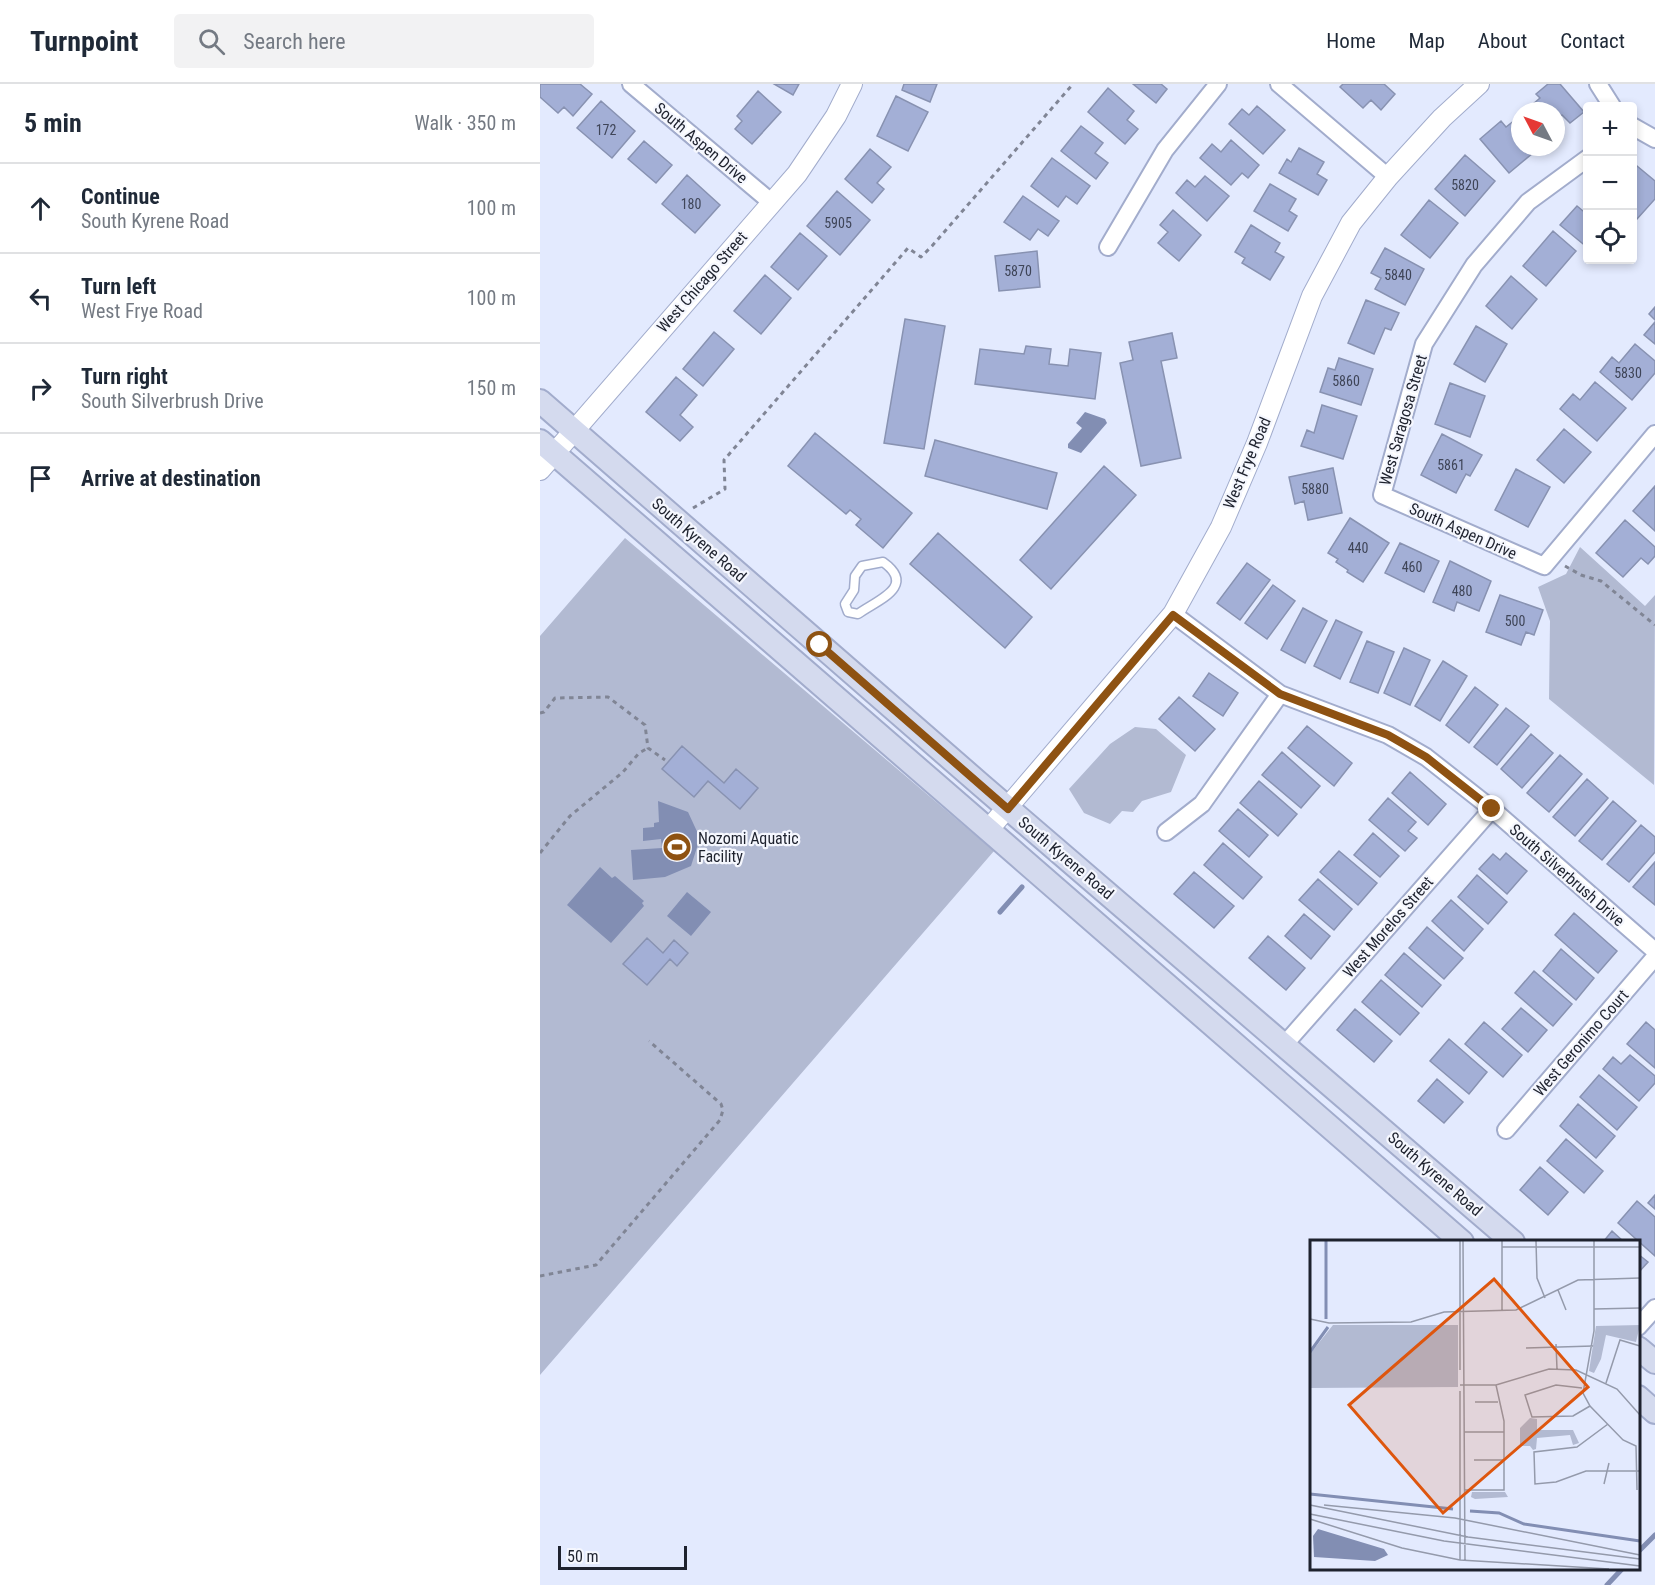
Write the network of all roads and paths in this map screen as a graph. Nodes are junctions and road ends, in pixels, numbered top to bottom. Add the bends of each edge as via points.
1 (631, 84) edge
2 (852, 84) edge
3 (1073, 84) edge
4 (1218, 84) edge
5 (1278, 84) edge
6 (1479, 84) edge
7 (1598, 84) edge
8 (1609, 102) edge
9 (1637, 129) edge
10 (1655, 140) edge
11 (1583, 161) edge
12 (1388, 177) junction
13 (771, 202) junction
14 (1108, 247) dead end
15 (540, 401) edge
16 (574, 430) junction
17 (1655, 434) edge
18 (545, 455) edge
19 (1382, 495) joint
20 (680, 522) junction
21 (1547, 561) junction
22 (848, 612) joint
23 (1173, 615) junction
24 (1655, 625) edge
25 (1280, 694) junction
26 (540, 713) edge
27 (648, 748) junction
28 (665, 760) dead end
29 (1008, 809) junction
30 (1492, 809) junction
31 (990, 829) junction
32 (1166, 832) dead end
33 (540, 853) edge
34 (1655, 951) edge
35 (1655, 957) edge
36 (649, 1041) dead end
37 (1285, 1044) junction
38 (1506, 1130) dead end
39 (1460, 1240) edge
40 (1511, 1240) edge
41 (540, 1276) edge
42 (1655, 1308) edge
43 (1640, 1326) edge
44 (1640, 1350) edge
45 (1655, 1362) edge
46 (1640, 1399) edge
47 (1655, 1412) edge

1 - 13 street, South Aspen Drive
2 - 13 street, West Chicago Street via 836,116
3 - 20 path via 932,246 921,256 908,248 724,460 726,489 691,509
4 - 14 street via 1165,150
5 - 12 street
6 - 12 street, West Frye Road
7 - 8 street
9 - 10 street
11 - 19 street, West Saragosa Street via 1520,211 1474,265 1424,344
12 - 23 street, West Frye Road via 1350,223 1312,296 1221,527
13 - 16 street, West Chicago Street
15 - 16 main road, South Kyrene Road
16 - 18 street, West Chicago Street
16 - 20 main road, South Kyrene Road
17 - 21 street
18 - 31 main road, South Kyrene Road
19 - 21 street, South Aspen Drive
20 - 29 main road, South Kyrene Road
21 - 24 path via 1602,581
22 - 22 lane via 858,614 885,599 896,586 889,566 883,562 862,566 845,604
23 - 25 street, South Silverbrush Drive
23 - 29 street, West Frye Road
25 - 30 street, South Silverbrush Drive via 1388,735 1426,757
25 - 32 street via 1202,804
26 - 27 path via 555,698 608,697 645,725
27 - 28 path
27 - 33 path via 570,816
29 - 31 street, West Frye Road
29 - 37 main road, South Kyrene Road
30 - 34 street, South Silverbrush Drive
30 - 37 street, West Morelos Street
31 - 39 main road, South Kyrene Road
35 - 38 street, West Geronimo Court
36 - 41 path via 721,1104 720,1120 596,1265
37 - 40 main road, South Kyrene Road
42 - 43 street
44 - 45 main road
46 - 47 main road

